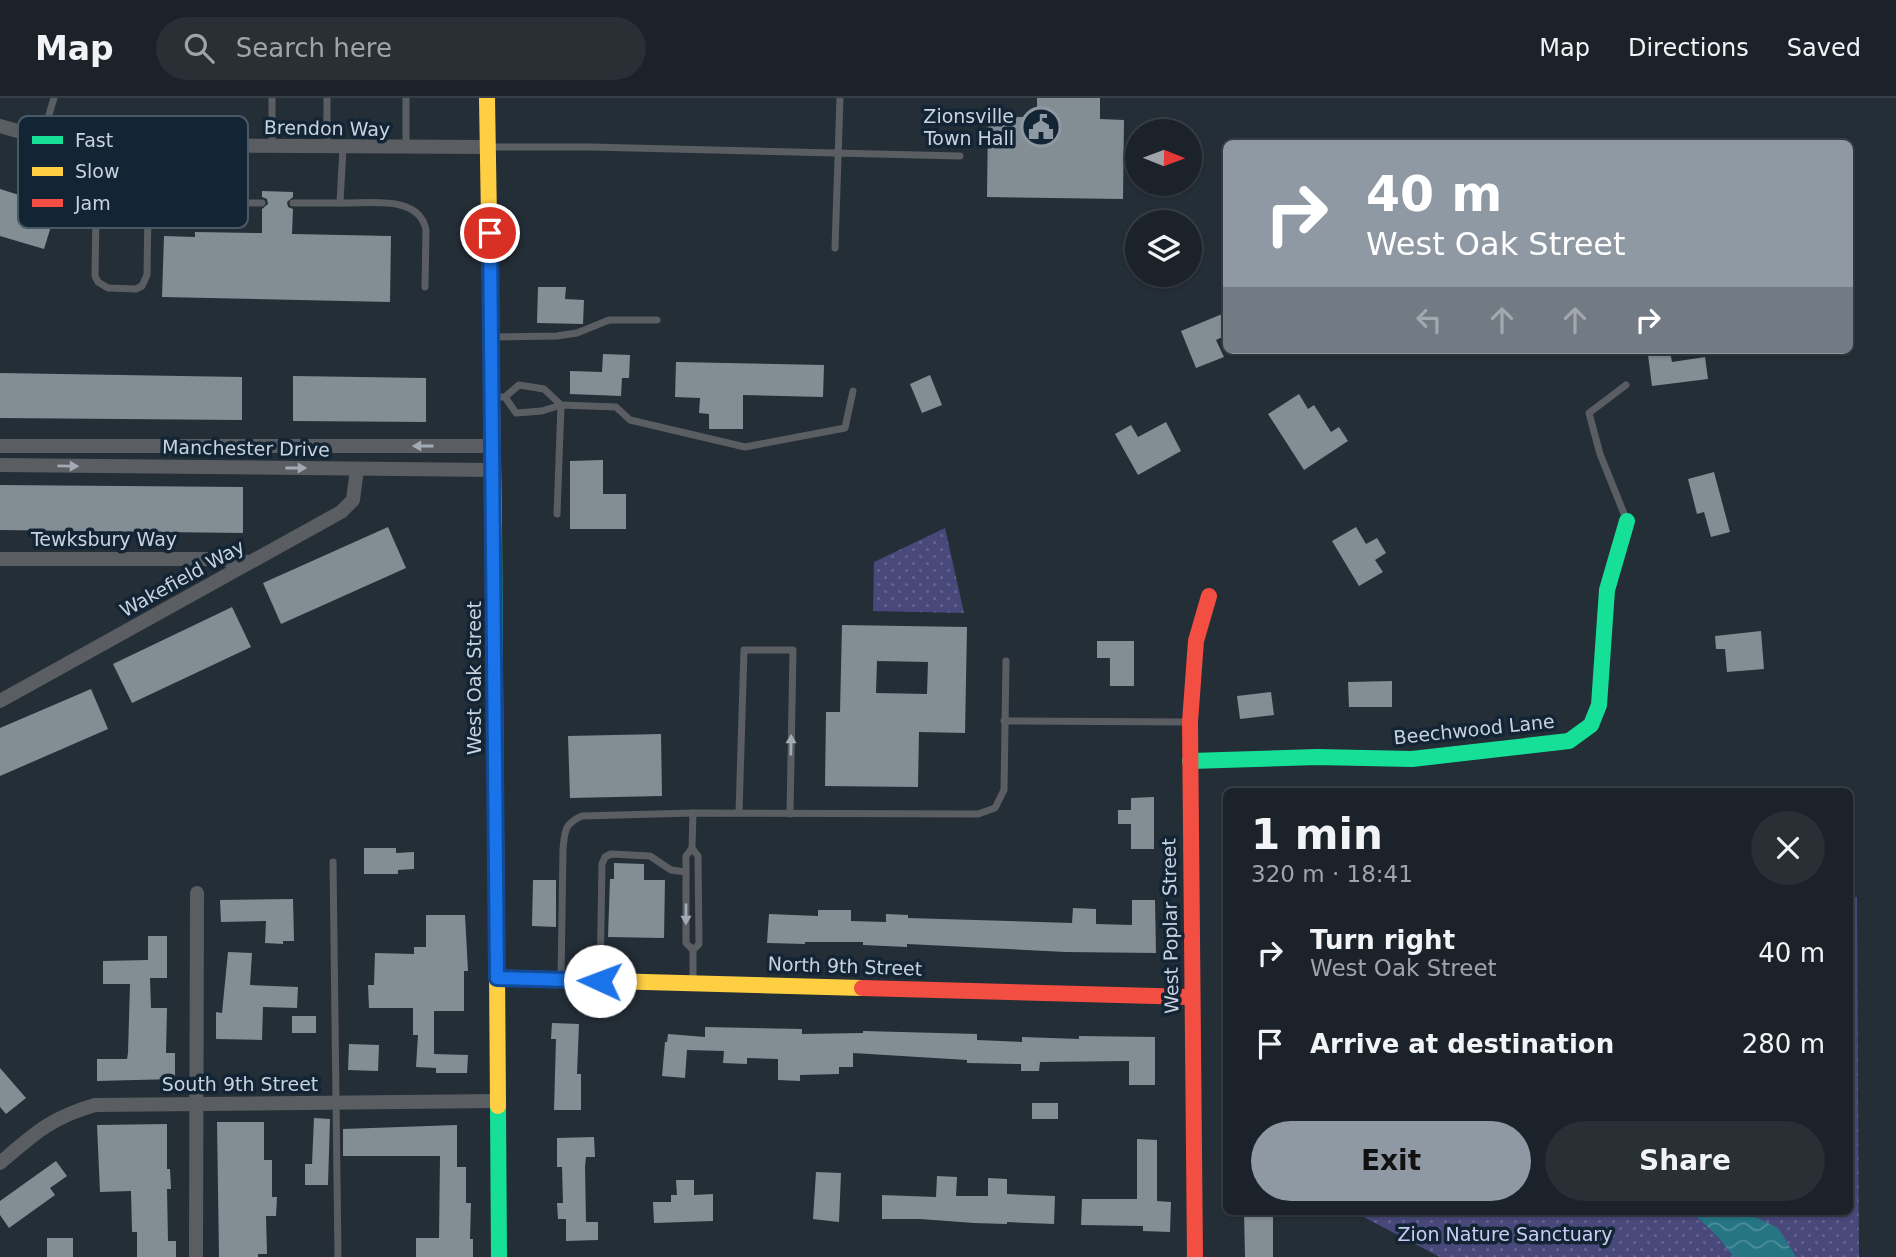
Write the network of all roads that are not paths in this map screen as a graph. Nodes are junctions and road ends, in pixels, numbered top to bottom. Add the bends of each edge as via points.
1 (54, 98) edge
2 (272, 98) edge
3 (406, 98) edge
4 (487, 98) edge
5 (840, 98) edge
6 (328, 100) edge
7 (49, 116) edge
8 (0, 126) edge
9 (18, 131) edge
10 (248, 146) edge
11 (272, 146) junction
12 (343, 146) junction
13 (327, 147) junction
14 (488, 147) junction
15 (405, 148) junction
16 (838, 154) junction
17 (960, 156) dead end
18 (248, 203) edge
19 (262, 203) dead end
20 (293, 203) dead end
21 (340, 203) junction
22 (96, 228) edge
23 (147, 228) edge
24 (835, 248) dead end
25 (425, 288) dead end
26 (657, 320) dead end
27 (491, 337) junction
28 (1626, 385) dead end
29 (853, 391) dead end
30 (498, 397) junction
31 (561, 405) junction
32 (0, 446) edge
33 (491, 446) junction
34 (0, 465) edge
35 (357, 469) junction
36 (492, 470) junction
37 (557, 513) dead end
38 (1627, 521) joint
39 (0, 559) edge
40 (249, 562) junction
41 (1209, 596) dead end
42 (1006, 660) dead end
43 (0, 701) edge
44 (1004, 720) junction
45 (1190, 722) junction
46 (1190, 761) junction
47 (693, 813) junction
48 (739, 813) junction
49 (790, 814) junction
50 (692, 848) junction
51 (333, 862) dead end
52 (686, 872) junction
53 (197, 893) dead end
54 (693, 950) junction
55 (497, 978) junction
56 (561, 980) junction
57 (600, 981) junction
58 (694, 982) junction
59 (1192, 997) junction
60 (497, 1101) junction
61 (337, 1102) junction
62 (196, 1105) junction
63 (0, 1163) edge
64 (197, 1257) edge
65 (338, 1257) edge
66 (499, 1257) edge
67 (1195, 1257) edge

1 - 7 lane
2 - 11 lane
3 - 15 lane
4 - 14 street, West Oak Street
5 - 16 lane
6 - 13 lane
8 - 9 street, Brendon Way
10 - 11 street, Brendon Way
11 - 13 street, Brendon Way
12 - 13 street, Brendon Way
12 - 15 street, Brendon Way
12 - 21 lane
14 - 15 street, Brendon Way
14 - 16 lane
14 - 27 street, West Oak Street
16 - 17 lane
16 - 24 lane
18 - 19 lane
20 - 21 lane
21 - 25 lane via 402,205 419,213 426,230
22 - 23 lane via 95,276 108,288 136,289 145,281
26 - 27 lane via 609,320 557,336
27 - 30 street, West Oak Street
28 - 38 lane via 1589,413
29 - 31 lane via 845,428 745,447 630,420 616,407
30 - 31 lane via 516,413
30 - 31 lane via 519,385 544,389
30 - 33 street, West Oak Street
31 - 37 lane
33 -> 32 street, Manchester Drive
33 - 36 street, West Oak Street
34 -> 35 street, Manchester Drive
35 - 36 street, Manchester Drive
35 - 40 street, Wakefield Way via 353,500 341,512
36 - 55 street, West Oak Street
38 - 46 street, Beechwood Lane via 1607,590 1599,705 1591,725 1569,741 1412,759
39 - 40 street, Tewksbury Way
40 - 43 street, Wakefield Way
41 - 45 street, West Poplar Street via 1196,641
42 - 44 lane
44 - 45 lane
44 - 49 lane via 1004,790 995,808 978,814
45 - 46 street, West Poplar Street
46 - 59 street, West Poplar Street
47 - 48 lane
47 - 50 lane
47 - 56 lane via 582,816 570,821 563,849
48 - 49 lane
49 -> 48 lane via 793,650 744,650
50 - 52 lane via 686,856
50 - 54 lane via 698,856 699,944
51 - 61 lane
52 -> 54 lane via 686,943
52 - 57 lane via 671,870 650,856 605,857
53 - 62 street
54 - 58 lane
55 - 56 street, North 9th Street
55 - 60 street, West Oak Street
56 - 57 street, North 9th Street
57 - 58 street, North 9th Street
58 - 59 street, North 9th Street
59 - 67 street, West Poplar Street
60 - 61 street, South 9th Street
60 - 66 street, West Oak Street
61 - 62 street, South 9th Street
61 - 65 lane
62 - 63 street, South 9th Street via 95,1105 45,1125
62 - 64 street

